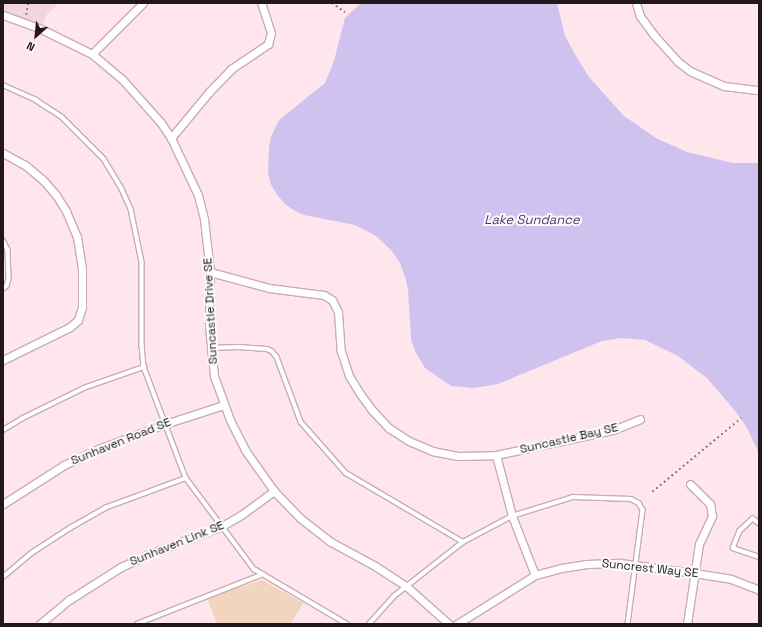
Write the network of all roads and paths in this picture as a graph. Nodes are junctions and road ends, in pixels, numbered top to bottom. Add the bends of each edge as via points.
1 (28, 3) edge
2 (143, 3) edge
3 (261, 3) edge
4 (332, 3) edge
5 (636, 3) edge
6 (345, 12) dead end
7 (3, 15) edge
8 (24, 22) junction
9 (92, 54) junction
10 (3, 85) edge
11 (759, 90) edge
12 (171, 138) junction
13 (3, 153) edge
14 (3, 240) edge
15 (210, 272) junction
16 (3, 289) edge
17 (211, 348) junction
18 (3, 360) edge
19 (144, 367) junction
20 (224, 405) junction
21 (741, 418) dead end
22 (640, 419) dead end
23 (165, 424) junction
24 (3, 430) edge
25 (496, 455) junction
26 (186, 478) junction
27 (690, 484) dead end
28 (274, 491) junction
29 (652, 492) dead end
30 (3, 504) edge
31 (512, 516) junction
32 (759, 524) edge
33 (222, 526) junction
34 (463, 542) junction
35 (759, 557) edge
36 (636, 565) junction
37 (694, 573) junction
38 (261, 575) junction
39 (535, 575) junction
40 (3, 577) edge
41 (406, 586) junction
42 (759, 590) edge
43 (40, 624) edge
44 (137, 624) edge
45 (347, 624) edge
46 (369, 624) edge
47 (449, 624) edge
48 (457, 624) edge
49 (628, 624) edge
50 (687, 624) edge

1 - 8 path
2 - 9 street
3 - 12 street via 270,33 268,44 231,69
4 - 6 path
5 - 11 street via 640,16 653,34 673,57 690,71 724,86
7 - 8 street, Suncastle Drive SE
8 - 9 street, Suncastle Drive SE
9 - 12 street, Suncastle Drive SE via 122,78 152,111
10 - 19 lane via 36,100 62,117 104,159 122,189 131,209 142,262
12 - 15 street, Suncastle Drive SE via 198,195 204,219
13 - 18 street via 25,165 56,195 77,237 82,270 82,307 78,320 70,327
14 - 16 lane via 8,250 9,279
15 - 17 street, Suncastle Drive SE
15 - 25 street, Suncastle Bay SE via 268,288 328,297 337,307 341,351 349,376 380,419 409,441 432,451 457,456
17 - 20 street, Suncastle Drive SE via 214,376
17 - 34 lane via 238,347 272,351 277,357 301,422 346,473
19 - 23 lane
19 - 24 lane via 84,388
20 - 23 street, Sunhaven Road SE
20 - 28 street, Suncastle Drive SE via 245,450
21 - 29 path
22 - 25 street, Suncastle Bay SE via 613,430
23 - 26 lane
23 - 30 street, Sunhaven Road SE via 98,449 64,465
25 - 31 street
26 - 33 lane
26 - 40 lane via 105,508 30,554
27 - 37 street via 712,509 711,520 699,544
28 - 33 street, Sunhaven Link SE
28 - 41 street, Suncastle Drive SE via 315,531
31 - 34 lane
31 - 36 lane via 573,497 631,499 639,503 643,510
31 - 39 street
32 - 35 lane via 753,519 740,531 733,548
33 - 38 lane
33 - 43 street, Sunhaven Link SE via 121,567 70,600
34 - 41 lane
36 - 37 street, Suncrest Way SE
36 - 39 street, Suncrest Way SE via 587,564
36 - 49 lane
37 - 42 street, Suncrest Way SE via 730,579
37 - 50 street
38 - 44 lane
38 - 45 lane
39 - 48 street, Suncrest Way SE
41 - 46 lane
41 - 47 street, Suncastle Drive SE

